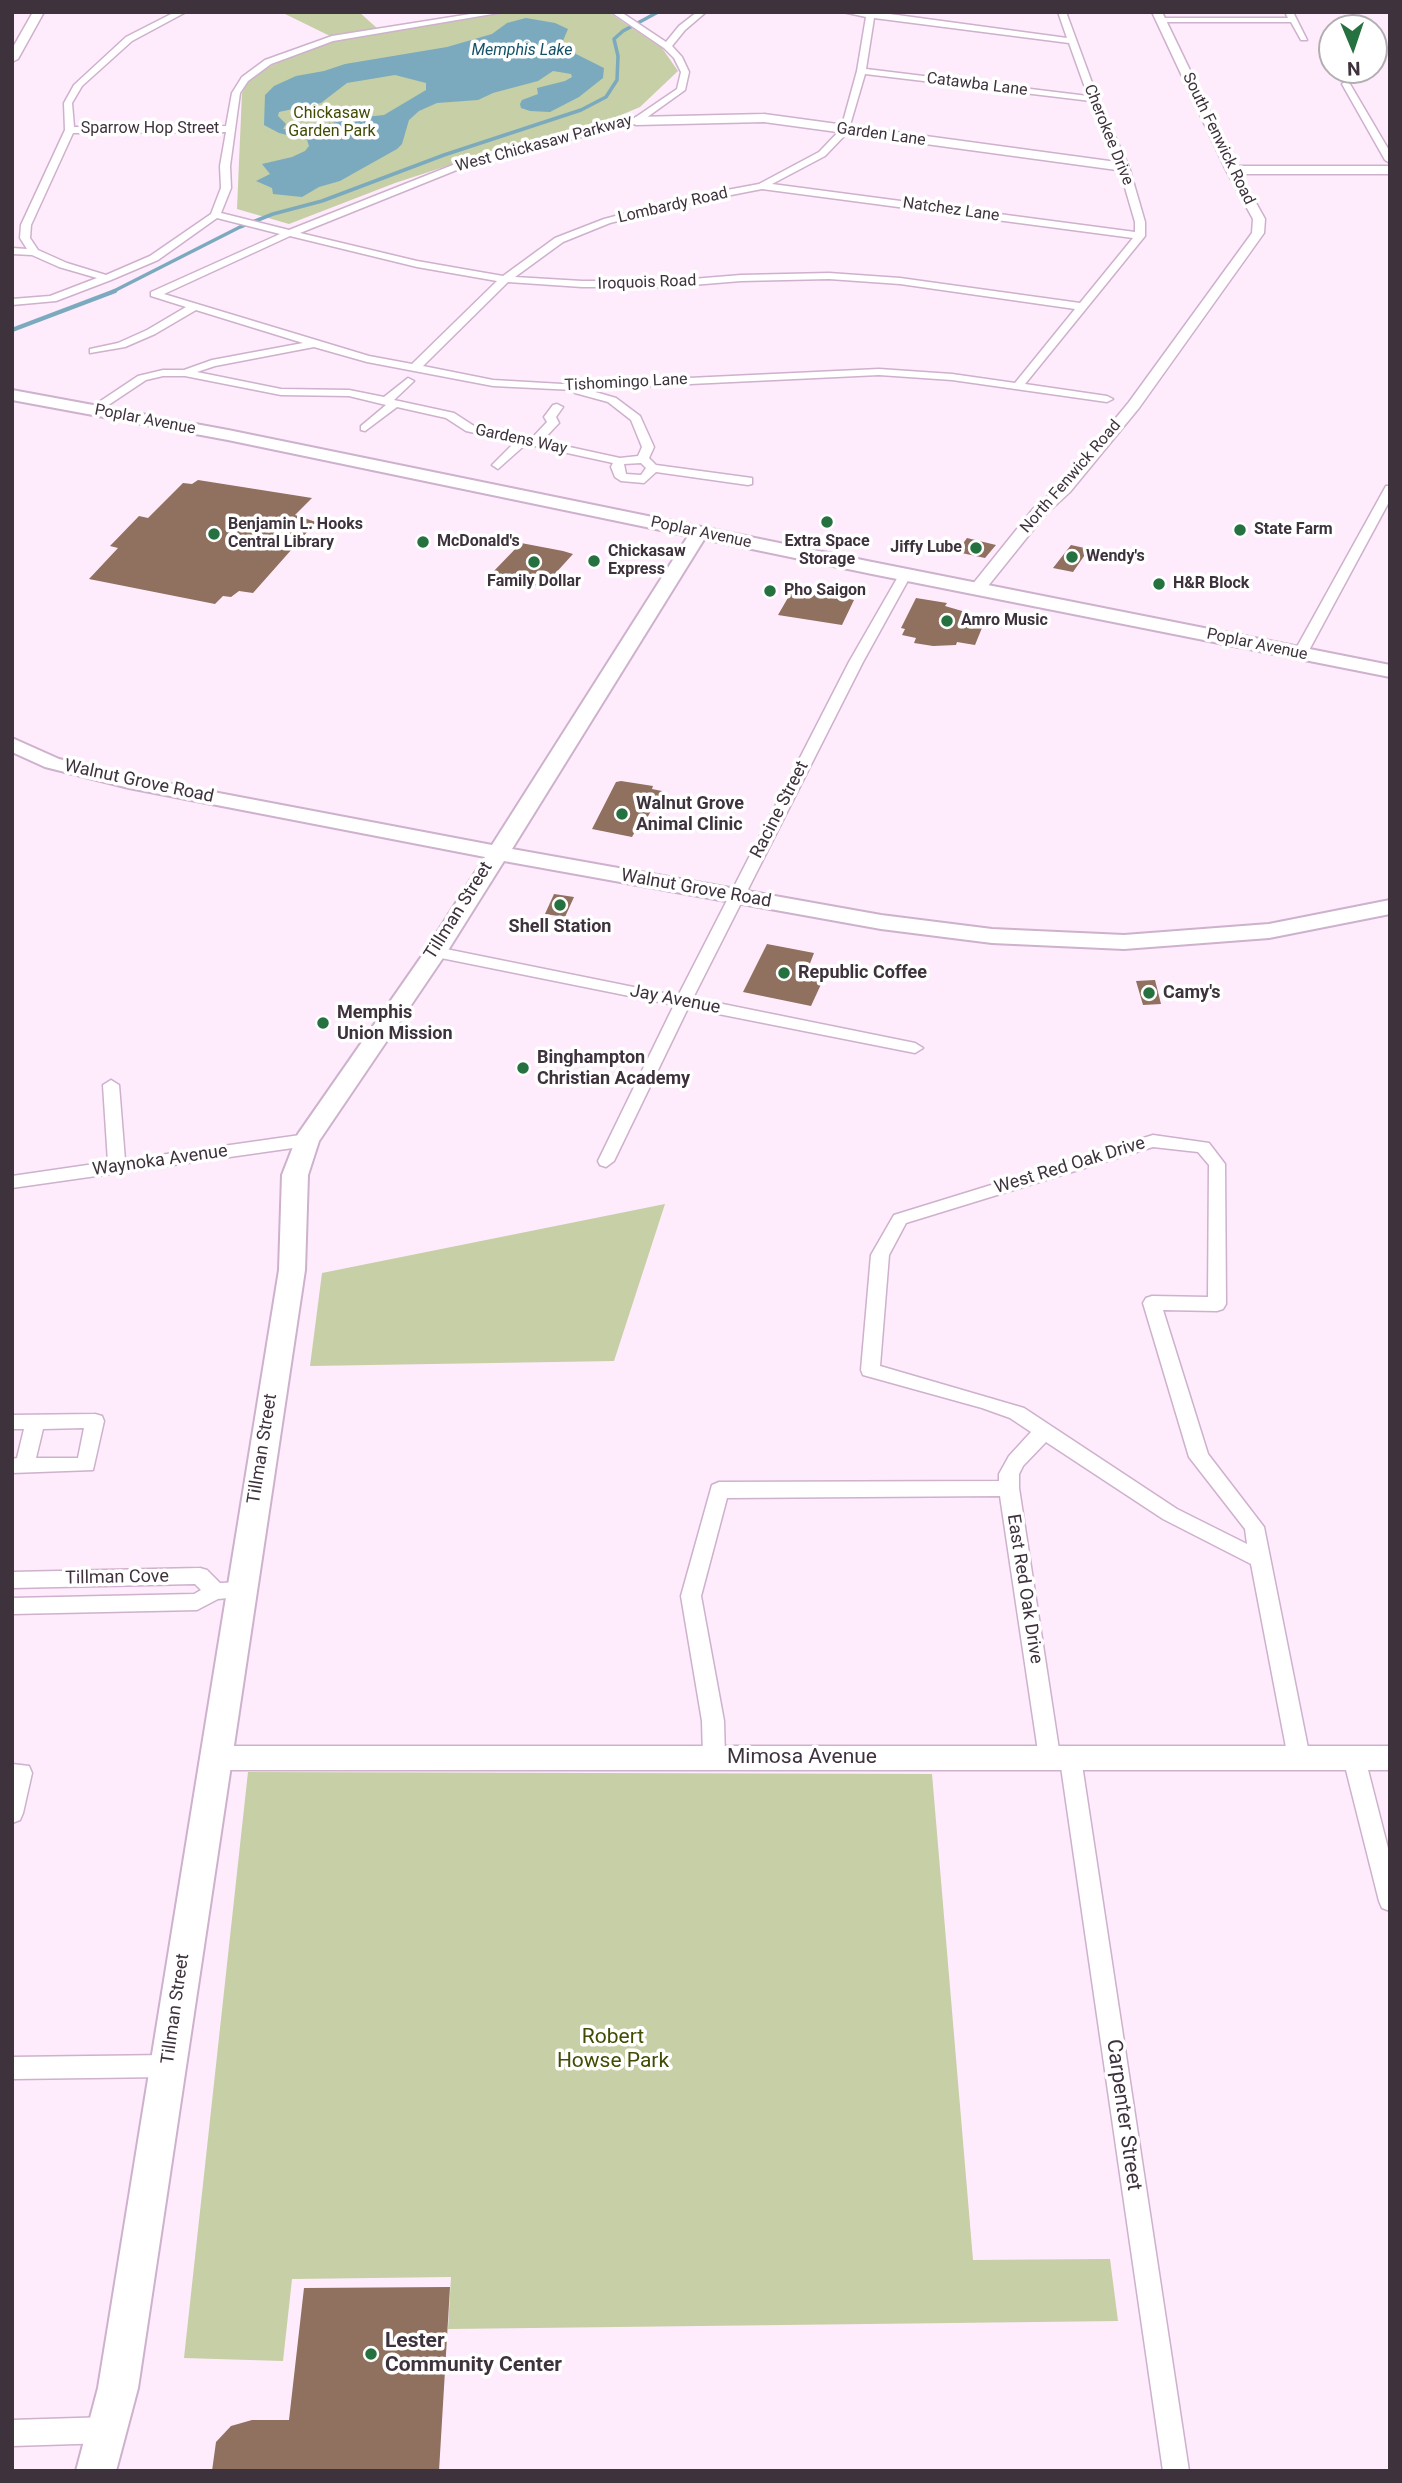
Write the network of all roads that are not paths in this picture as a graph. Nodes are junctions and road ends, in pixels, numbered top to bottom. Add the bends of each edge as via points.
1 (39, 12) edge
2 (162, 12) edge
3 (500, 12) edge
4 (615, 12) edge
5 (702, 12) edge
6 (847, 12) edge
7 (1062, 12) edge
8 (178, 14) edge
9 (870, 14) edge
10 (1159, 16) edge
11 (1291, 16) edge
12 (1304, 38) dead end
13 (1071, 41) junction
14 (667, 46) junction
15 (12, 59) edge
16 (861, 71) junction
17 (1346, 84) dead end
18 (1094, 99) junction
19 (636, 121) junction
20 (229, 129) junction
21 (70, 130) junction
22 (845, 130) junction
23 (1390, 160) edge
24 (1125, 167) junction
25 (1232, 170) junction
26 (1390, 170) edge
27 (761, 186) junction
28 (215, 215) junction
29 (287, 234) junction
30 (1140, 236) junction
31 (12, 251) edge
32 (34, 252) junction
33 (107, 278) junction
34 (505, 279) junction
35 (155, 294) joint
36 (12, 302) edge
37 (193, 307) junction
38 (1084, 307) junction
39 (317, 343) junction
40 (94, 351) dead end
41 (1164, 366) joint
42 (414, 369) junction
43 (185, 373) junction
44 (408, 381) dead end
45 (1018, 386) junction
46 (562, 387) junction
47 (12, 395) edge
48 (1107, 399) dead end
49 (389, 403) junction
50 (557, 407) dead end
51 (94, 410) junction
52 (365, 428) dead end
53 (528, 442) junction
54 (620, 461) junction
55 (647, 463) junction
56 (498, 465) dead end
57 (748, 481) dead end
58 (1390, 489) edge
59 (1373, 519) junction
60 (1390, 522) edge
61 (699, 533) junction
62 (905, 575) junction
63 (978, 587) junction
64 (1300, 654) junction
65 (1390, 656) edge
66 (1390, 671) edge
67 (1390, 689) edge
68 (12, 744) edge
69 (495, 853) junction
70 (736, 897) junction
71 (1390, 907) edge
72 (436, 952) junction
73 (684, 1002) junction
74 (915, 1048) dead end
75 (111, 1085) dead end
76 (307, 1140) junction
77 (606, 1161) dead end
78 (117, 1167) junction
79 (12, 1182) edge
80 (12, 1422) edge
81 (36, 1422) junction
82 (1044, 1431) junction
83 (19, 1466) edge
84 (1009, 1488) junction
85 (1260, 1559) junction
86 (21, 1580) edge
87 (228, 1591) junction
88 (18, 1606) edge
89 (214, 1758) junction
90 (714, 1758) junction
91 (1060, 1758) junction
92 (1299, 1758) junction
93 (1354, 1758) junction
94 (1390, 1758) edge
95 (12, 1773) edge
96 (12, 1813) edge
97 (1390, 1901) edge
98 (168, 2066) junction
99 (12, 2068) edge
100 (109, 2430) junction
101 (12, 2433) edge
102 (96, 2471) edge
103 (1176, 2471) edge

1 - 15 street
2 - 8 street
3 - 20 street via 332,39 268,62 245,79 236,93
4 - 14 street
5 - 14 street
6 - 9 street
7 - 13 street, Cherokee Drive
8 - 21 street via 129,39 78,85 68,103
9 - 13 street
9 - 16 street, Lombardy Road
10 - 11 street
10 - 25 street, South Fenwick Road
11 - 12 street
13 - 18 street, Cherokee Drive
14 - 19 street, West Chickasaw Parkway via 685,72 681,90
16 - 18 street, Catawba Lane
16 - 22 street, Lombardy Road
17 - 23 street
18 - 24 street, Cherokee Drive
19 - 22 street, Garden Lane via 764,118
19 - 29 street, West Chickasaw Parkway via 471,160
20 - 21 street, Sparrow Hop Street
20 - 28 street via 226,188
21 - 32 street via 26,225 25,238
22 - 24 street, Garden Lane
22 - 27 street, Lombardy Road via 822,154
24 - 30 street, Cherokee Drive
25 - 26 street
25 - 41 street, South Fenwick Road via 1259,219 1258,233
27 - 30 street, Natchez Lane
27 - 34 street, Lombardy Road via 607,221 559,240
28 - 29 street, Iroquois Road
28 - 33 street via 162,253
29 - 34 street, Iroquois Road
29 - 35 street, West Chickasaw Parkway
30 - 38 street
31 - 32 street
32 - 33 street
33 - 36 street via 52,299
34 - 38 street, Iroquois Road via 656,284 829,275
34 - 42 street, Lombardy Road
35 - 37 street, Tishomingo Lane
37 - 39 street, Tishomingo Lane
37 - 40 street via 121,345
38 - 45 street
39 - 42 street, Tishomingo Lane
39 - 43 street via 212,363
41 - 63 street, North Fenwick Road
42 - 46 street, Tishomingo Lane via 493,383
43 - 49 street, Gardens Way via 281,392 329,391
43 - 51 street via 142,378
44 - 49 street
45 - 46 street, Tishomingo Lane via 938,375 857,372
45 - 48 street, Tishomingo Lane
46 - 55 street via 612,400 636,418 648,447
47 - 51 main road, Poplar Avenue
49 - 52 street
49 - 53 street, Gardens Way via 450,415 470,429
50 - 53 street via 550,417 553,423
51 - 61 main road, Poplar Avenue
53 - 54 street, Gardens Way
53 - 56 street
54 - 55 street, Gardens Way
54 - 55 street, Gardens Way via 621,477 644,479 650,474
55 - 57 street, Gardens Way
58 - 59 street
59 - 60 street
59 - 64 street
61 - 62 main road, Poplar Avenue
61 - 69 main road, Tillman Street
62 - 63 main road, Poplar Avenue
62 - 70 street, Racine Street
63 - 64 main road, Poplar Avenue
64 - 65 main road
64 - 66 main road, Poplar Avenue
64 - 67 main road
68 - 69 main road, Walnut Grove Road via 52,763 129,782
69 - 70 main road, Walnut Grove Road
69 - 72 main road, Tillman Street
70 - 71 main road, Walnut Grove Road via 992,936 1124,942 1269,930
70 - 73 street, Racine Street
72 - 73 street, Jay Avenue
72 - 76 main road, Tillman Street
73 - 74 street, Jay Avenue
73 - 77 street, Racine Street
75 - 78 street
76 - 78 street, Waynoka Avenue
76 - 87 main road, Tillman Street via 295,1175 292,1270
78 - 79 street, Waynoka Avenue
80 - 81 street
81 - 83 street
81 - 83 street via 95,1421 86,1465
82 - 84 street, East Red Oak Drive via 1016,1461 1009,1474
82 - 85 street via 1170,1514
82 - 85 street, West Red Oak Drive via 1017,1413 986,1402 870,1370 880,1255 900,1219 1153,1141 1203,1147 1217,1164 1217,1304 1152,1303 1199,1457 1254,1527
84 - 90 street via 719,1490 691,1596 713,1721
84 - 91 street, East Red Oak Drive
85 - 92 street, West Red Oak Drive
86 - 87 street, Tillman Cove via 200,1576
86 - 88 street
87 - 88 street, Tillman Cove via 197,1602
87 - 89 main road, Tillman Street
89 - 90 street, Mimosa Avenue
89 - 98 main road, Tillman Street
90 - 91 street, Mimosa Avenue
91 - 92 street, Mimosa Avenue
91 - 103 street, Carpenter Street
92 - 93 street, Mimosa Avenue
93 - 94 street, Mimosa Avenue
93 - 97 street
95 - 96 street via 21,1773
98 - 99 street
98 - 100 main road, Tillman Street
100 - 101 street
100 - 102 main road, Tillman Street

